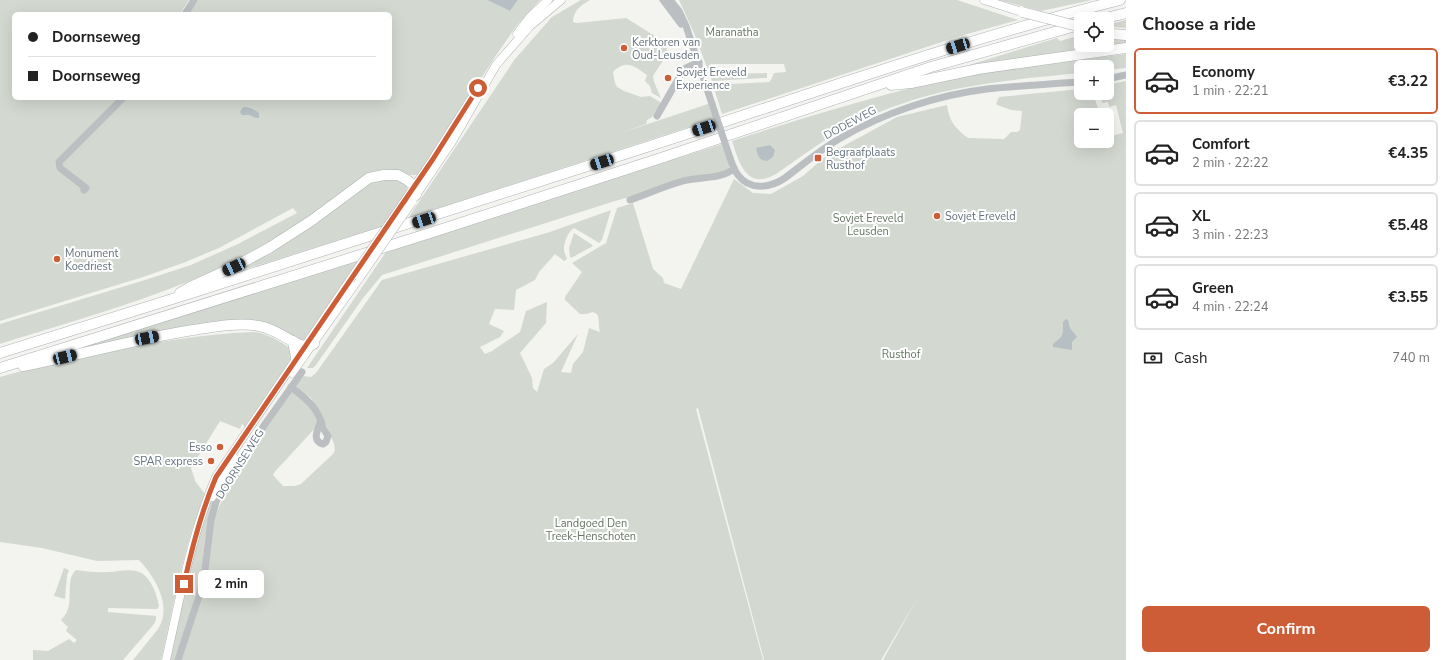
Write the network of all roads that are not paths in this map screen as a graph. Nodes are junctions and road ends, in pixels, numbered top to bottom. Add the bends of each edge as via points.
1 (194, 0) edge
2 (548, 0) edge
3 (561, 0) edge
4 (663, 0) edge
5 (670, 0) edge
6 (984, 0) edge
7 (1120, 0) edge
8 (186, 12) edge
9 (1022, 12) joint
10 (1126, 13) edge
11 (1114, 16) edge
12 (1074, 25) edge
13 (1074, 28) edge
14 (1114, 32) edge
15 (1126, 32) edge
16 (1114, 34) edge
17 (1126, 35) edge
18 (690, 38) junction
19 (1126, 48) edge
20 (699, 62) junction
21 (1126, 75) edge
22 (1114, 77) edge
23 (1074, 83) edge
24 (874, 87) junction
25 (121, 100) edge
26 (657, 116) dead end
27 (734, 169) junction
28 (84, 190) dead end
29 (414, 194) junction
30 (630, 200) dead end
31 (164, 302) junction
32 (292, 341) junction
33 (309, 345) junction
34 (0, 353) edge
35 (296, 358) junction
36 (0, 368) edge
37 (0, 371) edge
38 (302, 372) dead end
39 (291, 387) junction
40 (321, 421) dead end
41 (190, 556) junction
42 (166, 660) edge
43 (178, 660) edge

1 - 8 street
2 - 29 main road, DOORNSEWEG via 530,17 492,64
3 - 29 main road, DOORNSEWEG via 530,26 496,66 453,140
4 - 18 street, DODEWEG
5 - 18 street, DODEWEG via 679,12
6 - 9 main road
7 - 31 highway via 931,54
9 - 12 highway, bridge
10 - 11 highway
13 - 24 highway via 931,67
14 - 15 highway
16 - 17 highway
18 - 20 street, DODEWEG
19 - 24 highway
20 - 26 street via 684,69
20 - 27 street, DODEWEG, bridge
21 - 22 street
23 - 27 street, DODEWEG via 987,89 911,107 839,139 781,181 770,186 746,182
24 - 36 highway via 430,233
25 - 28 street via 59,162 60,168 86,188
27 - 30 street via 727,174 684,181
29 - 31 highway via 407,180 398,176 369,178 269,248
29 - 33 main road, DOORNSEWEG, bridge via 360,277
29 - 33 main road, DOORNSEWEG, bridge via 402,205
31 - 34 highway
32 - 33 highway
32 - 35 highway
32 - 37 highway via 274,330 260,326 221,327 152,337
33 - 35 main road, DOORNSEWEG
33 - 41 main road, DOORNSEWEG via 233,459 209,502
35 - 41 main road, DOORNSEWEG via 216,477 206,499
38 - 39 street, DOORNSEWEG
39 - 40 street via 312,404
39 - 43 street, DOORNSEWEG via 216,502 199,596
41 - 42 main road, DOORNSEWEG

